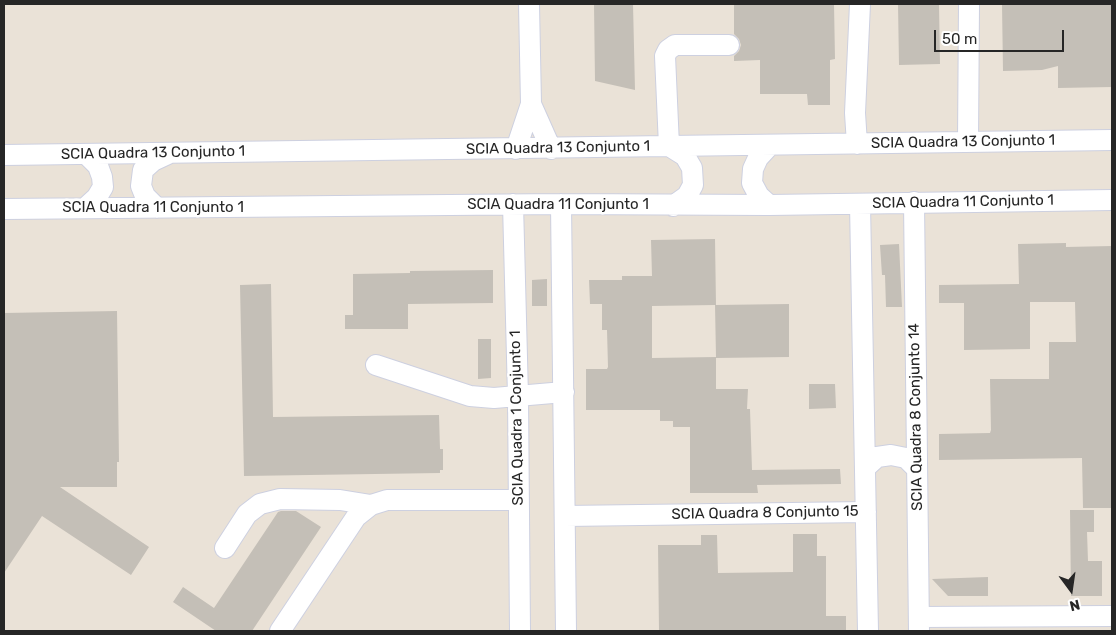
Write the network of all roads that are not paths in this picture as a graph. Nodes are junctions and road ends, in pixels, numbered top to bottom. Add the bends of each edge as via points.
1 (529, 4) edge
2 (860, 4) edge
3 (969, 4) edge
4 (729, 45) dead end
5 (531, 104) junction
6 (1112, 140) edge
7 (968, 142) junction
8 (857, 144) junction
9 (770, 145) junction
10 (669, 146) junction
11 (516, 149) junction
12 (551, 149) junction
13 (170, 153) junction
14 (86, 154) junction
15 (4, 155) edge
16 (1112, 200) edge
17 (914, 202) junction
18 (513, 204) junction
19 (561, 204) junction
20 (860, 204) junction
21 (769, 205) junction
22 (673, 206) junction
23 (85, 208) junction
24 (157, 208) junction
25 (4, 209) edge
26 (376, 365) dead end
27 (564, 392) junction
28 (518, 396) junction
29 (866, 467) junction
30 (916, 468) junction
31 (518, 500) junction
32 (371, 505) junction
33 (866, 512) junction
34 (565, 516) junction
35 (225, 548) dead end
36 (1112, 616) edge
37 (919, 624) edge
38 (280, 631) edge
39 (520, 631) edge
40 (566, 631) edge
41 (868, 631) edge

1 - 5 street
2 - 8 street via 855,113
3 - 7 street
4 - 10 street via 675,45 668,50 665,62
5 - 11 street
5 - 12 street
6 - 7 street, SCIA Quadra 13 Conjunto 1
7 - 8 street, SCIA Quadra 13 Conjunto 1
8 - 9 street, SCIA Quadra 13 Conjunto 1
9 - 10 street, SCIA Quadra 13 Conjunto 1
9 - 21 street via 758,158 752,183
10 - 12 street, SCIA Quadra 13 Conjunto 1
10 - 22 street via 685,156 692,168 693,185 687,196
11 - 12 street, SCIA Quadra 13 Conjunto 1
11 - 13 street, SCIA Quadra 13 Conjunto 1
13 - 14 street, SCIA Quadra 13 Conjunto 1
13 - 24 street via 153,160 143,170 140,186 144,196
14 - 15 street, SCIA Quadra 13 Conjunto 1
14 - 23 street via 98,166 102,187
16 - 17 street, SCIA Quadra 11 Conjunto 1
17 - 20 street, SCIA Quadra 11 Conjunto 1
17 - 30 street, SCIA Quadra 8 Conjunto 14
18 - 19 street, SCIA Quadra 11 Conjunto 1
18 - 24 street, SCIA Quadra 11 Conjunto 1
18 - 28 street, SCIA Quadra 1 Conjunto 1
19 - 22 street, SCIA Quadra 11 Conjunto 1
19 - 27 street
20 - 21 street, SCIA Quadra 11 Conjunto 1
20 - 29 street, SCIA Quadra 8 Conjunto 15
21 - 22 street, SCIA Quadra 11 Conjunto 1
23 - 24 street, SCIA Quadra 11 Conjunto 1
23 - 25 street, SCIA Quadra 11 Conjunto 1
26 - 28 street via 470,396
27 - 28 street
27 - 34 street
28 - 31 street, SCIA Quadra 1 Conjunto 1
29 - 30 street via 877,458 891,454 906,458
29 - 33 street, SCIA Quadra 8 Conjunto 15
30 - 37 street, SCIA Quadra 8 Conjunto 14
31 - 32 street via 387,500
31 - 39 street, SCIA Quadra 1 Conjunto 1
32 - 35 street via 340,500 280,499 260,504 247,514
32 - 38 street via 356,517
33 - 34 street, SCIA Quadra 8 Conjunto 15
33 - 41 street
34 - 40 street
36 - 37 street

